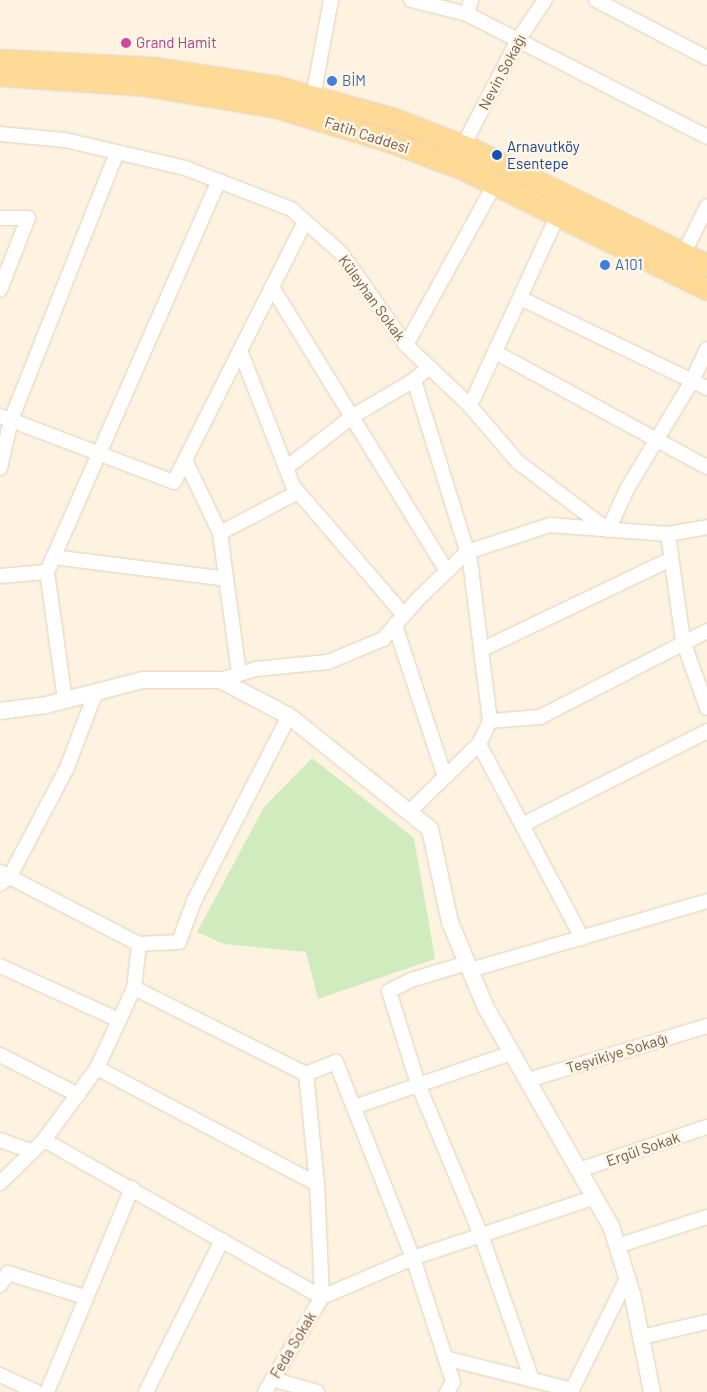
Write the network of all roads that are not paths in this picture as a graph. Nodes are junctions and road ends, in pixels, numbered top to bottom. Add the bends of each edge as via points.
1 (331, 0) edge
2 (411, 0) edge
3 (471, 0) edge
4 (544, 0) edge
5 (596, 0) edge
6 (467, 14) junction
7 (518, 40) junction
8 (707, 58) edge
9 (0, 60) edge
10 (0, 75) edge
11 (313, 97) junction
12 (0, 134) edge
13 (707, 137) edge
14 (463, 146) junction
15 (117, 152) junction
16 (219, 182) junction
17 (495, 184) junction
18 (707, 206) edge
19 (558, 216) junction
20 (0, 218) edge
21 (305, 221) junction
22 (684, 253) junction
23 (707, 265) edge
24 (272, 287) junction
25 (0, 288) edge
26 (707, 289) edge
27 (520, 298) junction
28 (406, 345) junction
29 (707, 348) edge
30 (240, 350) junction
31 (496, 352) junction
32 (429, 367) junction
33 (414, 380) junction
34 (692, 381) junction
35 (707, 388) edge
36 (470, 406) junction
37 (351, 417) junction
38 (5, 418) edge
39 (657, 440) junction
40 (97, 453) junction
41 (185, 460) junction
42 (707, 467) edge
43 (0, 468) edge
44 (286, 468) junction
45 (298, 492) junction
46 (707, 527) edge
47 (608, 530) junction
48 (220, 533) junction
49 (668, 534) junction
50 (467, 552) junction
51 (53, 557) junction
52 (671, 559) junction
53 (47, 572) junction
54 (446, 572) junction
55 (0, 576) edge
56 (226, 579) junction
57 (399, 620) junction
58 (707, 631) edge
59 (683, 641) junction
60 (481, 650) junction
61 (239, 674) junction
62 (220, 680) junction
63 (96, 692) junction
64 (65, 700) junction
65 (707, 708) edge
66 (0, 711) edge
67 (289, 716) junction
68 (490, 721) junction
69 (707, 731) edge
70 (479, 744) junction
71 (445, 777) junction
72 (410, 811) junction
73 (522, 825) junction
74 (3, 877) edge
75 (707, 901) edge
76 (582, 938) junction
77 (139, 944) junction
78 (0, 966) edge
79 (469, 967) junction
80 (134, 988) junction
81 (119, 1020) junction
82 (707, 1026) edge
83 (512, 1053) junction
84 (0, 1055) edge
85 (97, 1068) junction
86 (306, 1074) junction
87 (528, 1080) junction
88 (418, 1084) junction
89 (78, 1095) junction
90 (354, 1107) junction
91 (707, 1127) edge
92 (0, 1140) edge
93 (44, 1140) junction
94 (30, 1151) junction
95 (579, 1170) junction
96 (0, 1183) edge
97 (317, 1184) junction
98 (132, 1188) junction
99 (595, 1197) junction
100 (707, 1217) edge
101 (481, 1235) junction
102 (222, 1240) junction
103 (618, 1246) junction
104 (414, 1258) junction
105 (627, 1278) junction
106 (0, 1285) edge
107 (85, 1297) junction
108 (322, 1298) junction
109 (707, 1322) edge
110 (641, 1337) junction
111 (445, 1358) junction
112 (0, 1375) edge
113 (272, 1379) junction
114 (532, 1380) junction
115 (571, 1391) edge
116 (36, 1392) edge
117 (47, 1392) edge
118 (146, 1392) edge
119 (265, 1392) edge
120 (316, 1392) edge
121 (447, 1392) edge
122 (652, 1392) edge

1 - 11 street
2 - 6 street
3 - 6 street
4 - 7 street, Nevin Sokağı
5 - 8 street
6 - 7 street
7 - 13 street
7 - 14 street, Nevin Sokağı
9 - 11 main road via 153,68 278,87
10 - 17 main road, Fatih Caddesi via 145,85 276,107 386,140
11 - 14 main road via 394,118
12 - 15 street, Küleyhan Sokak via 65,140
14 - 22 main road
15 - 16 street, Küleyhan Sokak via 185,168
15 - 38 street
16 - 21 street, Küleyhan Sokak via 291,209
16 - 40 street
17 - 19 main road, Fatih Caddesi
17 - 28 street
18 - 22 street
19 - 26 main road, Fatih Caddesi
19 - 27 street
20 - 25 street via 28,218
21 - 24 street
21 - 28 street, Küleyhan Sokak via 341,253
22 - 23 main road
24 - 30 street
24 - 37 street
27 - 31 street
27 - 34 street
28 - 32 street, Küleyhan Sokak
29 - 34 street
30 - 41 street
30 - 44 street
31 - 36 street
31 - 39 street
32 - 33 street
32 - 36 street, Küleyhan Sokak
33 - 37 street
33 - 50 street
34 - 35 street
34 - 39 street
36 - 47 street, Küleyhan Sokak via 518,462
37 - 44 street
37 - 54 street
38 - 40 street
38 - 43 street
39 - 42 street
39 - 47 street
40 - 41 street via 174,482
40 - 51 street
41 - 48 street
44 - 45 street
45 - 48 street
45 - 57 street
46 - 49 street
47 - 49 street
47 - 50 street via 550,526
48 - 56 street
49 - 52 street
50 - 54 street
50 - 60 street
51 - 53 street
51 - 56 street
52 - 59 street
52 - 60 street
53 - 55 street
53 - 64 street
54 - 57 street
56 - 61 street
57 - 61 street via 382,639 328,662 256,669
57 - 71 street
58 - 59 street
59 - 65 street
59 - 68 street via 540,717
60 - 68 street
61 - 62 street
62 - 63 street via 143,680
62 - 67 street
63 - 64 street
63 - 74 street via 66,770
64 - 66 street
67 - 72 street
67 - 77 street via 194,900 179,942
68 - 70 street
69 - 73 street
70 - 71 street
70 - 73 street
71 - 72 street
72 - 79 street via 430,829 450,922
73 - 76 street
74 - 77 street
75 - 76 street
76 - 79 street
77 - 80 street
78 - 81 street
79 - 83 street via 486,1008
79 - 88 street via 411,980 389,991
80 - 81 street
80 - 86 street
81 - 85 street
82 - 87 street, Teşvikiye Sokağı
83 - 87 street
83 - 88 street
84 - 89 street
85 - 89 street
85 - 97 street
86 - 90 street via 336,1062
86 - 97 street
87 - 95 street
88 - 90 street
88 - 101 street
89 - 93 street
90 - 104 street
91 - 95 street, Ergül Sokak
92 - 94 street
93 - 94 street
93 - 98 street
94 - 96 street
95 - 99 street
97 - 108 street
98 - 102 street
98 - 107 street
99 - 101 street
99 - 103 street
100 - 103 street
101 - 104 street
101 - 114 street
102 - 108 street
102 - 118 street
103 - 105 street
104 - 108 street
104 - 111 street
105 - 110 street
105 - 115 street
106 - 107 street via 8,1273
107 - 117 street
108 - 113 street, Feda Sokak
109 - 110 street
110 - 122 street
111 - 114 street
111 - 121 street via 453,1382
112 - 116 street
113 - 119 street, Feda Sokak
113 - 120 street
114 - 115 street

